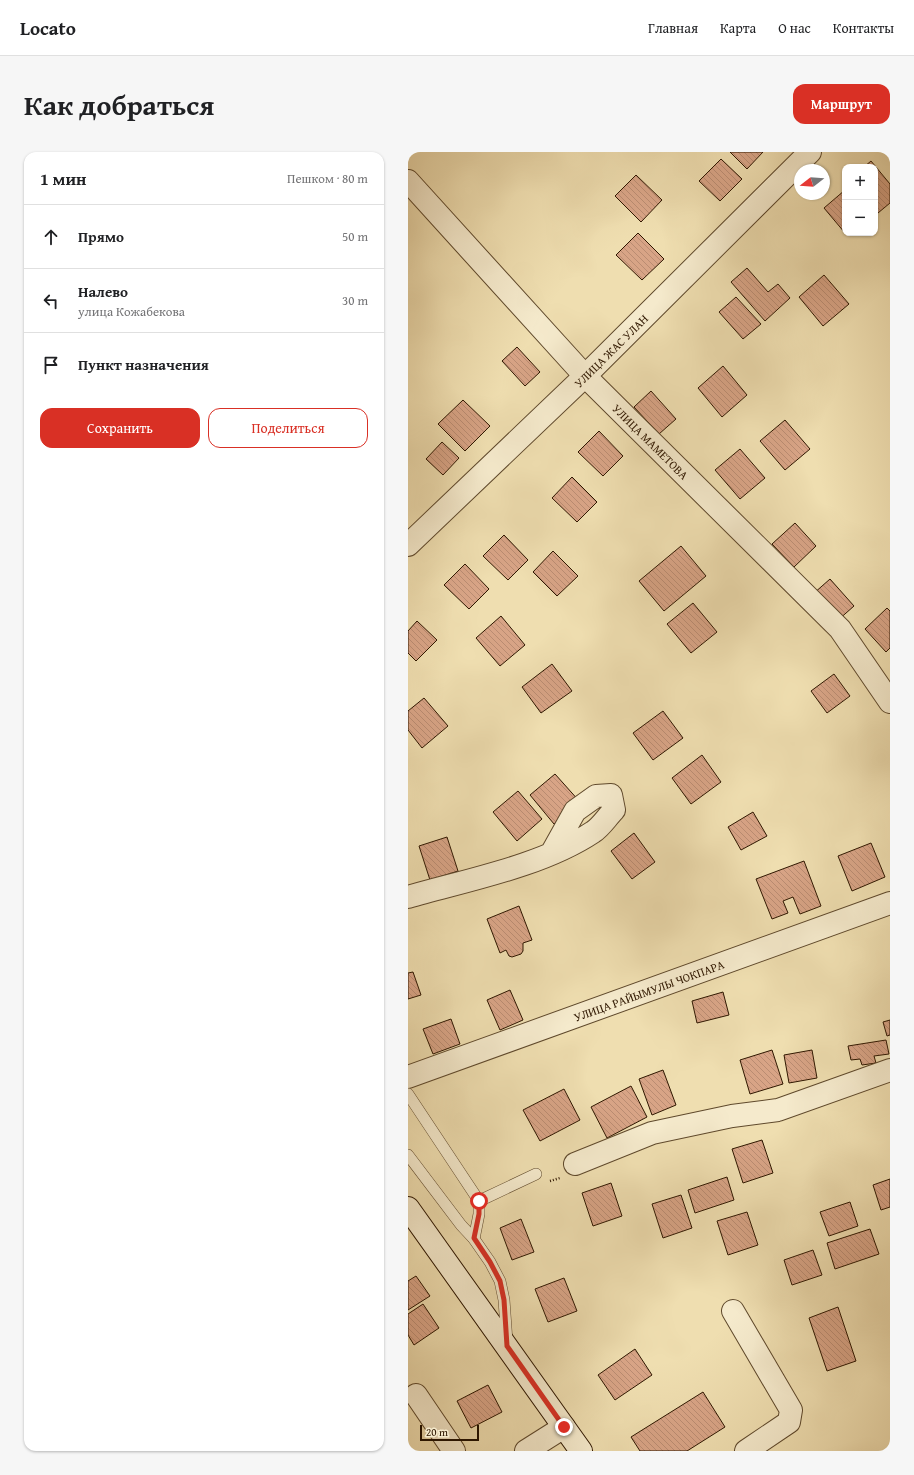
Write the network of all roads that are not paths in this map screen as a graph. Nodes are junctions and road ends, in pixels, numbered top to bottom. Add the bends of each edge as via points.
1 (810, 152) edge
2 (408, 181) edge
3 (585, 376) junction
4 (408, 546) edge
5 (890, 702) edge
6 (550, 854) dead end
7 (408, 897) edge
8 (890, 903) edge
9 (890, 1070) edge
10 (408, 1077) edge
11 (408, 1094) edge
12 (408, 1155) edge
13 (575, 1164) dead end
14 (536, 1174) dead end
15 (479, 1201) junction
16 (408, 1208) edge
17 (474, 1238) junction
18 (733, 1311) dead end
19 (507, 1346) junction
20 (416, 1395) dead end
21 (564, 1427) junction
22 (454, 1451) edge
23 (526, 1451) edge
24 (581, 1451) edge
25 (746, 1451) edge

1 - 3 street, УЛИЦА ЖАС УЛАН
2 - 3 street, УЛИЦА МАМЕТОВА
3 - 4 street, УЛИЦА ЖАС УЛАН
3 - 5 street, УЛИЦА МАМЕТОВА via 840,629
6 - 7 street
8 - 10 street, УЛИЦА РАЙЫМУЛЫ ЧОКПАРА
9 - 13 street via 778,1110 732,1116 652,1133
11 - 15 lane
12 - 17 lane via 460,1225
14 - 15 lane
15 - 17 lane
16 - 19 street
17 - 19 lane via 500,1281
18 - 25 street via 791,1410 789,1422
19 - 21 street
20 - 22 street
21 - 23 street
21 - 24 street

